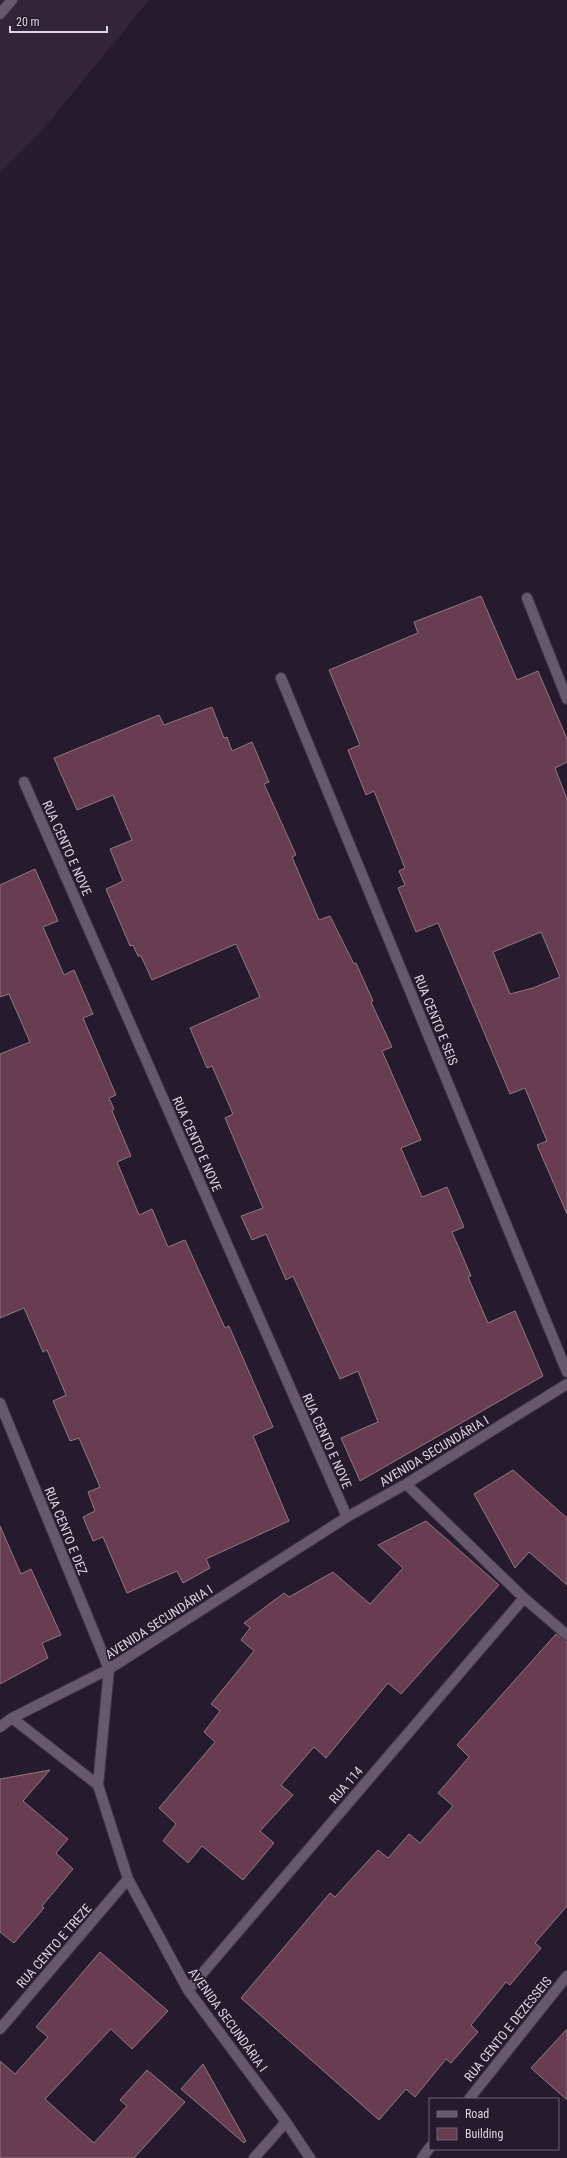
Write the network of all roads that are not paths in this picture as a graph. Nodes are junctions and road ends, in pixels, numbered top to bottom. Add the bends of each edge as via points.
1 (12, 0) edge
2 (0, 14) edge
3 (527, 598) dead end
4 (282, 678) dead end
5 (567, 699) edge
6 (24, 782) dead end
7 (567, 1372) edge
8 (567, 1384) edge
9 (0, 1403) edge
10 (406, 1484) junction
11 (346, 1517) junction
12 (524, 1598) junction
13 (567, 1635) edge
14 (109, 1669) junction
15 (12, 1718) junction
16 (0, 1727) edge
17 (98, 1785) junction
18 (128, 1879) junction
19 (567, 1976) edge
20 (188, 1990) junction
21 (0, 2029) edge
22 (470, 2098) edge
23 (286, 2122) junction
24 (429, 2149) edge
25 (254, 2158) edge
26 (310, 2158) edge
27 (422, 2158) edge

1 - 2 street
3 - 5 street
4 - 7 street, RUA CENTO E SEIS
6 - 11 street, RUA CENTO E NOVE
8 - 10 street, AVENIDA SECUNDÁRIA I
9 - 14 street, RUA CENTO E DEZ
10 - 11 street, AVENIDA SECUNDÁRIA I
10 - 12 street
11 - 14 street, AVENIDA SECUNDÁRIA I
12 - 13 street
12 - 20 street, RUA 114
14 - 15 street
14 - 17 street, AVENIDA SECUNDÁRIA I
15 - 16 street
15 - 17 street
17 - 18 street, AVENIDA SECUNDÁRIA I
18 - 20 street, AVENIDA SECUNDÁRIA I
18 - 21 street, RUA CENTO E TREZE
19 - 22 street, RUA CENTO E DEZESSEIS
20 - 23 street, AVENIDA SECUNDÁRIA I
23 - 25 street
23 - 26 street, AVENIDA SECUNDÁRIA I
24 - 27 street

